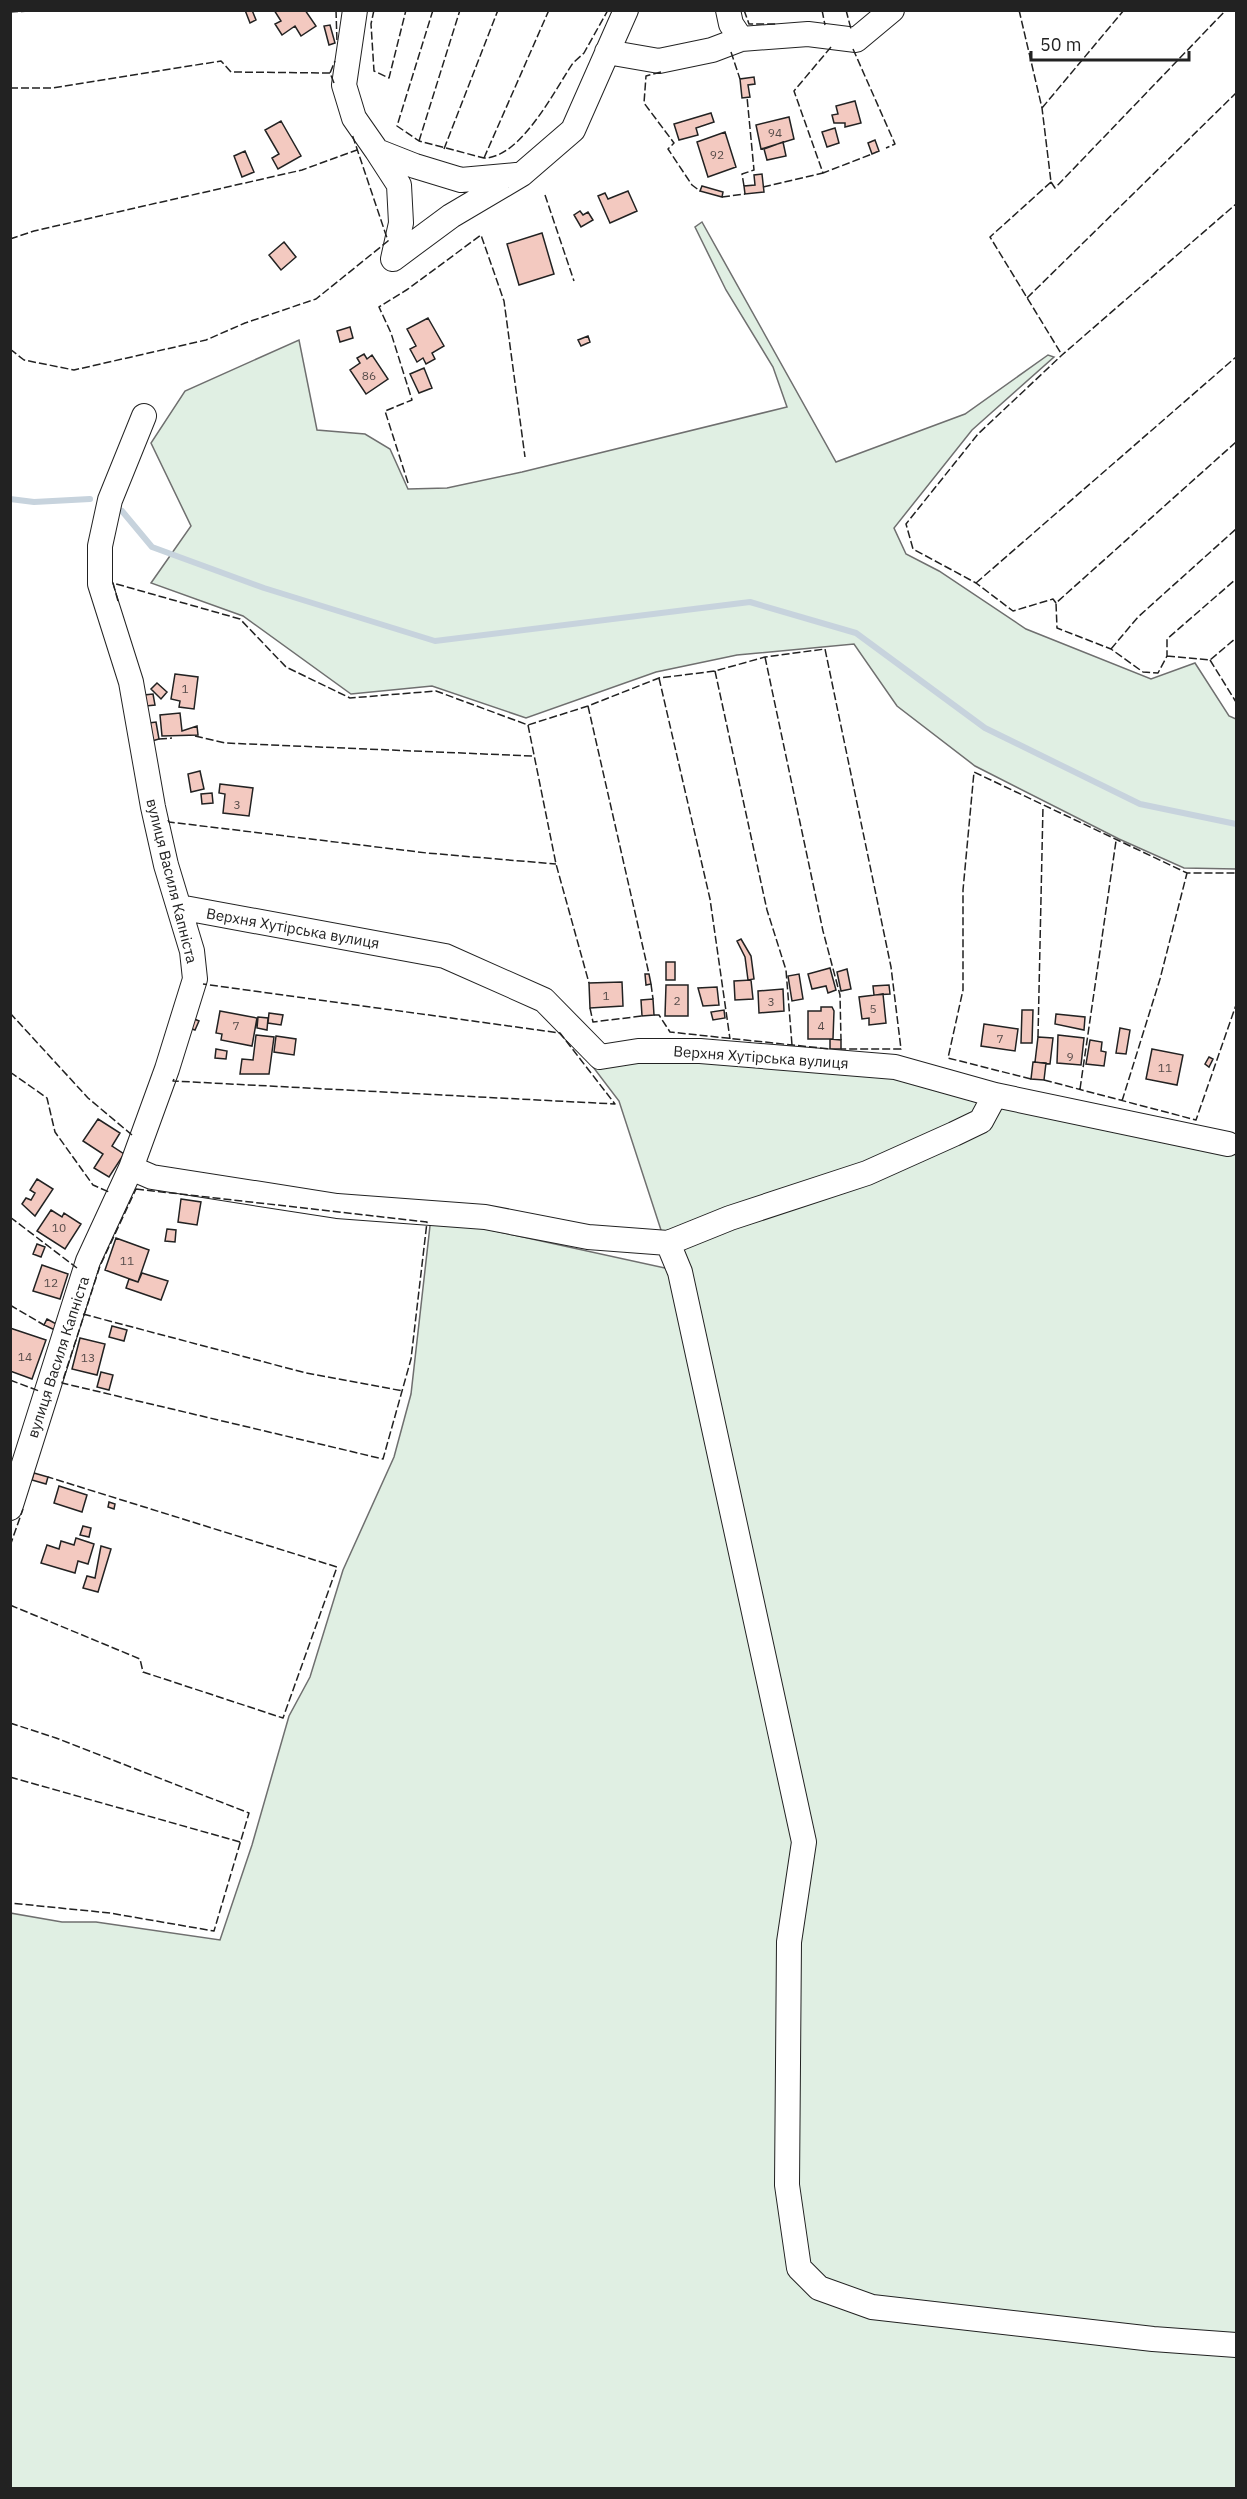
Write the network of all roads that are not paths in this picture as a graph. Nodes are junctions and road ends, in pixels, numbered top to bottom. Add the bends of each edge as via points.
1 (355, 10) edge
2 (626, 10) edge
3 (728, 10) edge
4 (892, 10) edge
5 (741, 39) junction
6 (607, 52) junction
7 (377, 151) junction
8 (522, 174) junction
9 (144, 416) dead end
10 (179, 907) junction
11 (995, 1095) junction
12 (1228, 1144) dead end
13 (131, 1168) junction
14 (668, 1243) junction
15 (10, 1508) edge
16 (1236, 2345) edge

1 - 7 street via 344,85 354,118
2 - 6 street
3 - 5 street
4 - 5 street via 856,40 808,34
5 - 6 street via 712,50 659,61
6 - 8 street via 573,130
7 - 8 street via 461,180
7 - 8 street via 399,185 401,223 393,259 451,216
9 - 10 street, вулиця Василя Капніста via 110,500 100,546 100,584 131,682 153,807
10 - 11 street, Верхня Хутірська вулиця via 445,956 544,1000 600,1057 638,1051 700,1051 895,1067
10 - 13 street, вулиця Василя Капніста via 192,951 195,979
11 - 12 street, Верхня Хутірська вулиця
11 - 14 street via 981,1121 954,1134 867,1173 730,1218
13 - 14 street via 152,1177 337,1206 485,1217 588,1237
13 - 15 street, вулиця Василя Капніста via 88,1261
14 - 16 street via 680,1272 804,1842 789,1942 787,2185 799,2268 819,2288 872,2307

